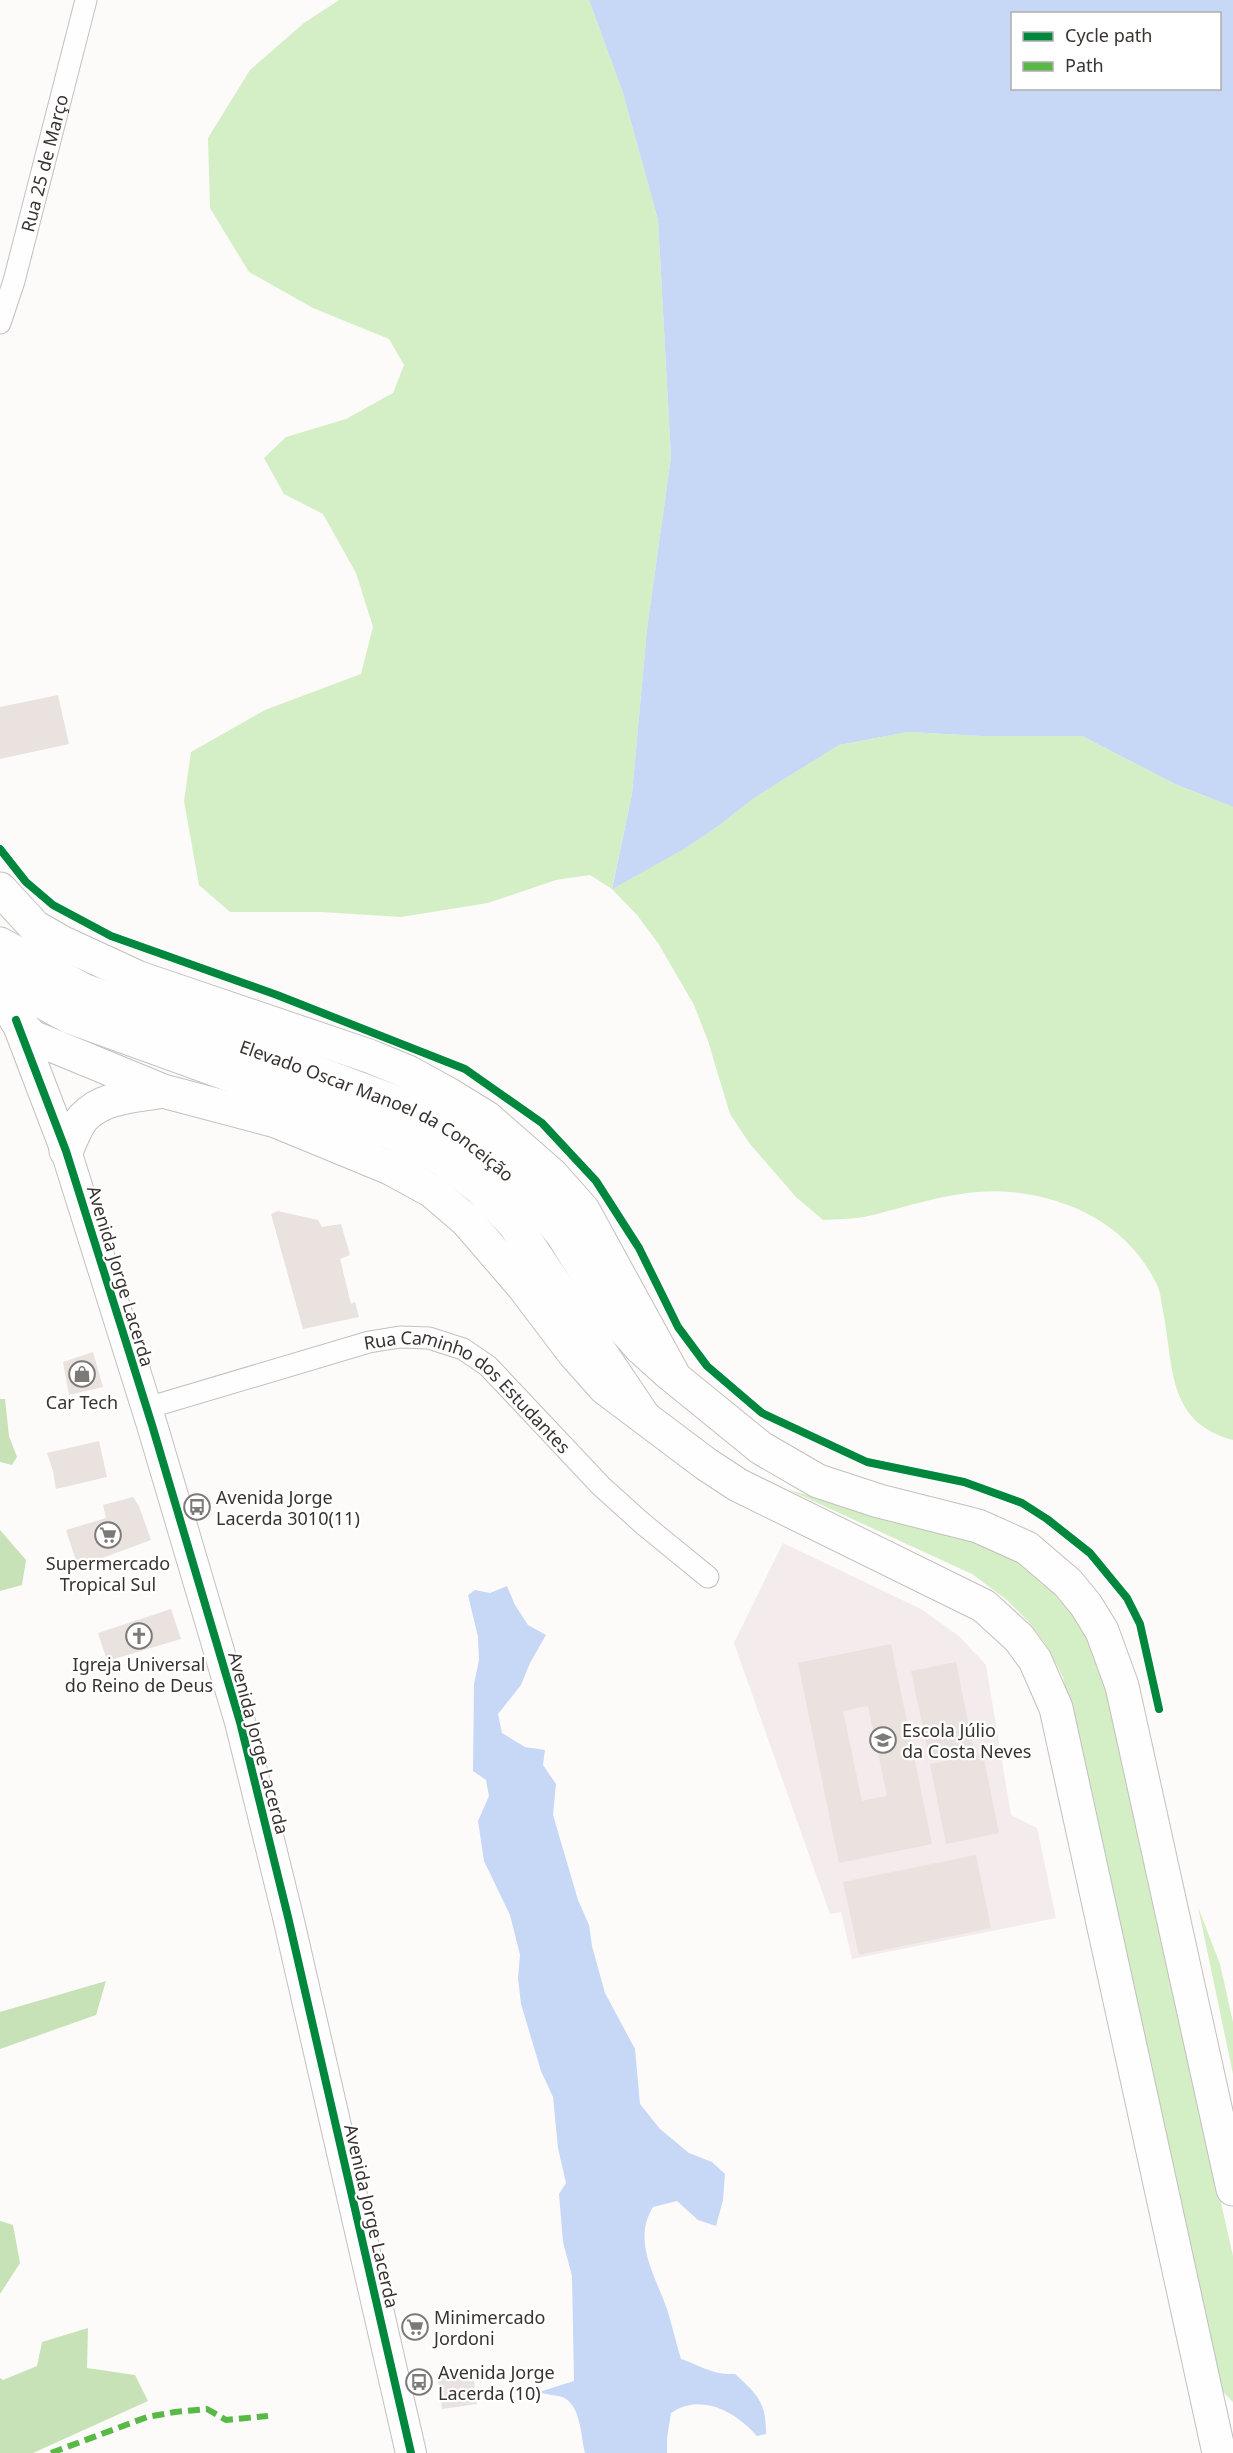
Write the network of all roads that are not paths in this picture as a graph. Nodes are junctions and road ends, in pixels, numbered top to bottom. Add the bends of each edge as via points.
1 (86, 0) edge
2 (0, 323) edge
3 (6, 897) edge
4 (0, 944) edge
5 (0, 980) edge
6 (8, 1030) edge
7 (163, 1091) junction
8 (66, 1151) junction
9 (526, 1214) junction
10 (675, 1378) junction
11 (147, 1408) junction
12 (646, 1421) junction
13 (708, 1576) dead end
14 (1233, 2189) edge
15 (1222, 2439) edge
16 (411, 2453) edge

1 - 2 street, Rua 25 de Março
3 - 10 main road via 35,927 139,978 369,1056 408,1072 487,1118 552,1175 583,1210
4 - 9 main road, Elevado Oscar Manoel da Conceição via 83,990 296,1065 426,1116 465,1139 501,1168
5 - 6 main road
5 - 9 main road, Elevado Oscar Manoel da Conceição via 69,1017 394,1134 446,1161 480,1188
6 - 7 main road
6 - 8 main road, Avenida Jorge Lacerda via 31,1061
7 - 8 main road via 118,1098 98,1106 82,1119
7 - 12 main road via 276,1121 390,1167 432,1191 467,1221 605,1388
8 - 11 main road, Avenida Jorge Lacerda
9 - 10 main road, Elevado Oscar Manoel da Conceição via 563,1235 613,1316
9 - 12 main road, Elevado Oscar Manoel da Conceição
10 - 14 main road, Elevado Oscar Manoel da Conceição via 789,1466 818,1481 879,1501 978,1526 1027,1548 1068,1583 1086,1605 1102,1631 1122,1686
11 - 13 street, Rua Caminho dos Estudantes via 369,1342 429,1338 463,1349 488,1366 601,1486
11 - 16 main road, Avenida Jorge Lacerda via 240,1722
12 - 15 main road via 738,1485 984,1606 1019,1638 1035,1660 1061,1728

